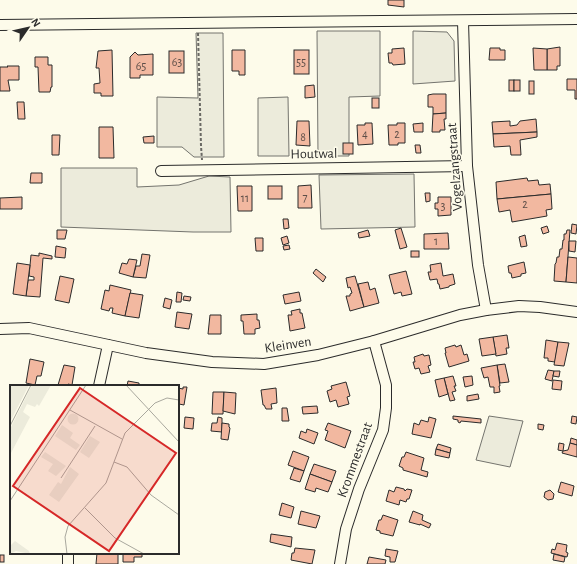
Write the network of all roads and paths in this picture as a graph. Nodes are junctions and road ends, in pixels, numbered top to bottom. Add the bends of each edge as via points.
1 (577, 19) edge
2 (463, 21) junction
3 (0, 25) edge
4 (198, 28) dead end
5 (203, 162) dead end
6 (467, 166) junction
7 (161, 171) dead end
8 (486, 310) junction
9 (577, 312) edge
10 (0, 329) edge
11 (374, 341) junction
12 (108, 345) junction
13 (99, 385) edge
14 (340, 564) edge

1 - 2 street
2 - 3 street
2 - 6 street, Vogelzangstraat
4 - 5 path
6 - 7 street, Houtwal
6 - 8 street, Vogelzangstraat via 478,265
8 - 9 street, Kleinven via 519,306
8 - 11 street, Kleinven via 460,315
10 - 12 street, Kleinven via 35,329
11 - 12 street, Kleinven via 318,355 264,364 212,362
11 - 14 street, Krommestraat via 386,385 383,430 346,529
12 - 13 street

